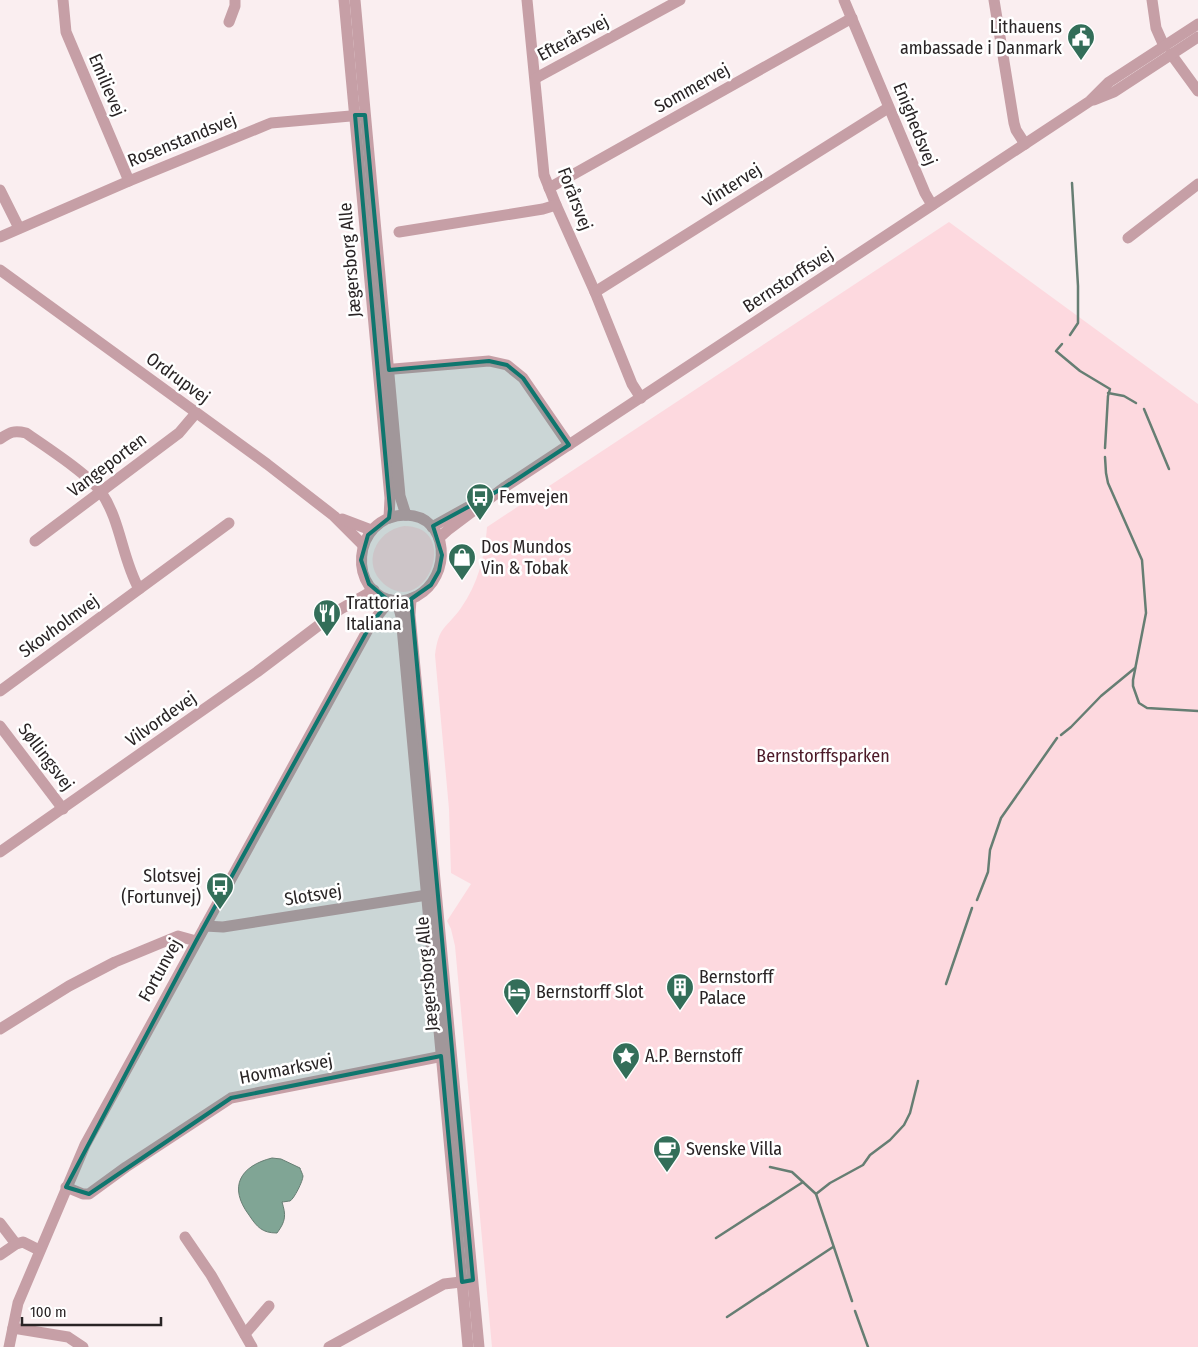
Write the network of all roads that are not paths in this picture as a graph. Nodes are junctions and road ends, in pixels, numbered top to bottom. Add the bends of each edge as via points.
1 (64, 0) edge
2 (235, 0) edge
3 (344, 0) edge
4 (355, 0) edge
5 (527, 0) edge
6 (680, 0) edge
7 (844, 0) edge
8 (994, 0) edge
9 (1152, 0) edge
10 (852, 18) junction
11 (229, 22) dead end
12 (1198, 24) edge
13 (1198, 37) edge
14 (1167, 50) junction
15 (536, 78) junction
16 (1198, 91) edge
17 (888, 108) junction
18 (360, 115) junction
19 (1025, 144) junction
20 (129, 181) junction
21 (1198, 184) edge
22 (549, 188) junction
23 (0, 190) edge
24 (556, 205) junction
25 (932, 205) junction
26 (19, 228) junction
27 (399, 232) dead end
28 (0, 237) edge
29 (1128, 238) dead end
30 (0, 270) edge
31 (595, 292) junction
32 (383, 370) junction
33 (640, 398) junction
34 (196, 413) junction
35 (0, 439) edge
36 (568, 445) junction
37 (505, 487) junction
38 (101, 492) junction
39 (406, 515) junction
40 (334, 516) junction
41 (389, 518) junction
42 (229, 523) dead end
43 (432, 527) junction
44 (371, 530) junction
45 (439, 538) junction
46 (35, 541) dead end
47 (363, 545) junction
48 (373, 588) junction
49 (140, 589) junction
50 (411, 599) junction
51 (394, 601) junction
52 (371, 624) junction
53 (0, 691) edge
54 (0, 726) edge
55 (63, 809) junction
56 (0, 852) edge
57 (426, 895) junction
58 (205, 926) junction
59 (196, 941) junction
60 (0, 1030) edge
61 (447, 1055) junction
62 (66, 1188) junction
63 (0, 1223) edge
64 (185, 1237) dead end
65 (16, 1244) junction
66 (39, 1250) junction
67 (0, 1255) edge
68 (468, 1281) junction
69 (269, 1306) dead end
70 (13, 1328) junction
71 (245, 1334) junction
72 (9, 1347) edge
73 (83, 1347) edge
74 (252, 1347) edge
75 (328, 1347) edge
76 (468, 1347) edge
77 (479, 1347) edge

1 - 20 street, Emilievej via 66,32
2 - 11 street
3 - 18 street, Jægersborg Alle
4 - 18 street, Jægersborg Alle
5 - 15 street, Forårsvej
6 - 15 street, Efterårsvej
7 - 10 street, Enighedsvej
8 - 19 street via 1014,123
9 - 14 street via 1158,34
10 - 17 street, Enighedsvej
10 - 22 street, Sommervej
12 - 14 street, Bernstorffsvej
13 - 14 street, Bernstorffsvej
14 - 16 street
14 - 19 street, Bernstorffsvej via 1109,82 1090,101
15 - 22 street, Forårsvej via 544,175
17 - 25 street, Enighedsvej
17 - 31 street, Vintervej
18 - 20 street, Rosenstandsvej via 271,123
18 - 32 street, Jægersborg Alle
19 - 25 street, Bernstorffsvej
20 - 26 street, Rosenstandsvej
21 - 29 street
22 - 24 street, Forårsvej
23 - 26 street
24 - 27 street via 418,234
24 - 31 street, Forårsvej
25 - 33 street, Bernstorffsvej
26 - 28 street, Rosenstandsvej
30 - 34 street, Ordrupvej
31 - 33 street, Forårsvej
32 - 36 street via 489,361 507,365 523,378
32 - 39 street, Jægersborg Alle via 400,496
32 - 41 street, Jægersborg Alle
33 - 36 street, Bernstorffsvej
34 - 38 street, Vangeporten via 179,433
34 - 40 street, Ordrupvej
35 - 38 street via 15,430 26,433
36 - 37 street, Bernstorffsvej
37 - 43 street, Bernstorffsvej
37 - 45 street, Bernstorffsvej
38 - 46 street, Vangeporten
38 - 49 street
39 - 41 street
39 - 43 street via 418,517
40 - 44 street, Ordrupvej
40 - 47 street, Ordrupvej
41 - 44 street
42 - 49 street, Skovholmvej
43 - 45 street
44 - 47 street
45 - 50 street via 442,556 438,575 428,588
47 - 48 street via 362,564
48 - 51 street
48 - 52 street, Fortunvej
48 - 55 street, Vilvordevej
49 - 53 street, Skovholmvej
50 - 51 street
50 - 61 street, Jægersborg Alle
51 - 52 street, Fortunvej
51 - 57 street, Jægersborg Alle via 401,616
52 - 58 street, Fortunvej
54 - 55 street, Søllingsvej
55 - 56 street, Vilvordevej
57 - 58 street, Slotsvej via 223,927
57 - 61 street, Jægersborg Alle
58 - 59 street, Fortunvej
59 - 60 street via 178,936 115,962 69,986
59 - 62 street, Fortunvej via 85,1145
61 - 62 street, Hovmarksvej via 231,1098 89,1194
61 - 68 street, Jægersborg Alle
62 - 66 street, Fortunvej
63 - 65 street
64 - 71 street
65 - 66 street via 23,1242
65 - 67 street
66 - 70 street, Fortunvej via 18,1303
68 - 75 street via 444,1284
68 - 76 street, Jægersborg Alle
68 - 77 street, Jægersborg Alle
69 - 71 street
70 - 72 street, Fortunvej
70 - 73 street via 68,1337
71 - 74 street

